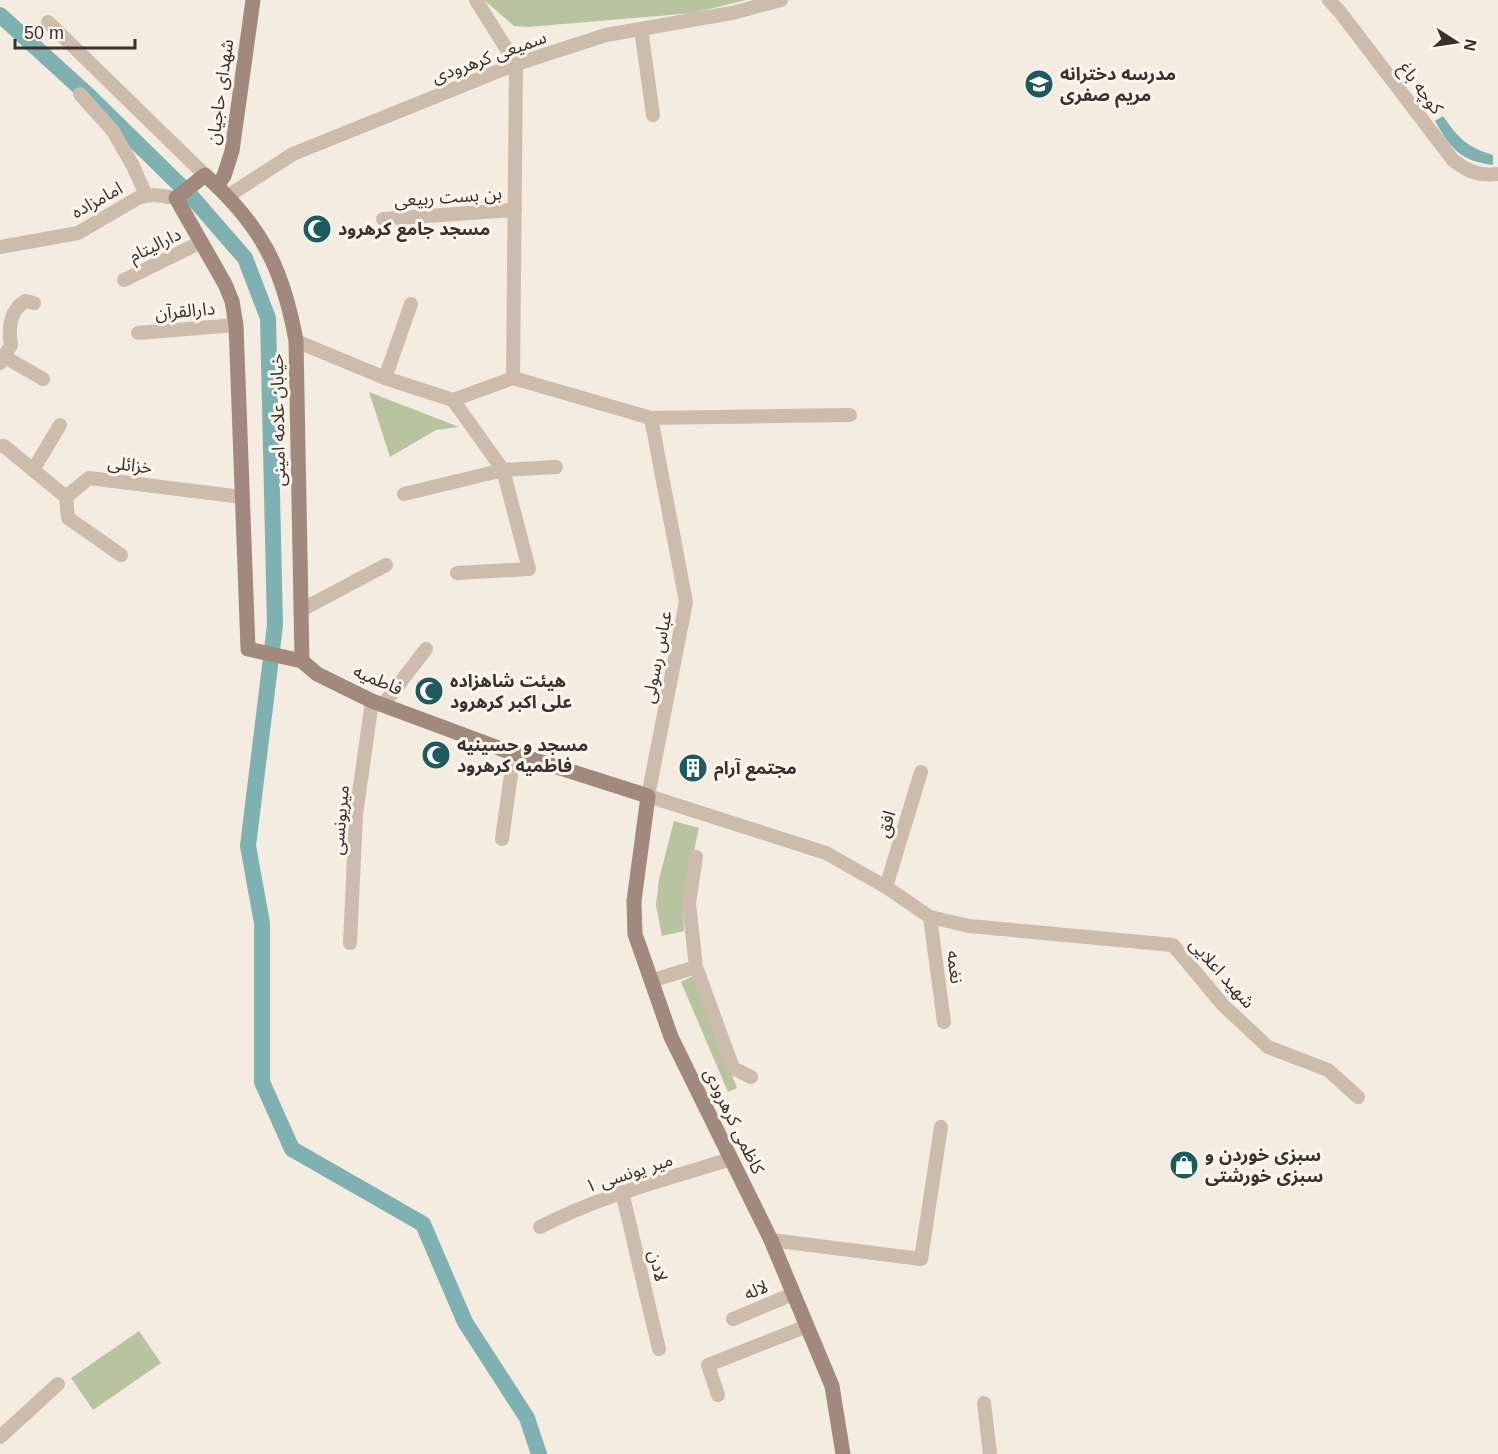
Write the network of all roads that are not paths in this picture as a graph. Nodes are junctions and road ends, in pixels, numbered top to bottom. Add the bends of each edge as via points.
1 (253, 0) edge
2 (476, 0) edge
3 (781, 0) edge
4 (1329, 0) edge
5 (48, 22) dead end
6 (641, 29) junction
7 (516, 64) junction
8 (81, 94) dead end
9 (653, 115) dead end
10 (1498, 174) edge
11 (205, 175) junction
12 (222, 191) junction
13 (146, 195) junction
14 (176, 198) junction
15 (515, 210) junction
16 (383, 219) dead end
17 (201, 242) junction
18 (0, 247) edge
19 (124, 280) dead end
20 (34, 303) dead end
21 (411, 304) dead end
22 (236, 325) junction
23 (138, 333) dead end
24 (296, 341) junction
25 (3, 360) edge
26 (385, 378) junction
27 (513, 378) junction
28 (43, 379) dead end
29 (453, 400) junction
30 (849, 415) dead end
31 (651, 418) junction
32 (60, 425) dead end
33 (0, 446) edge
34 (556, 467) dead end
35 (33, 470) junction
36 (503, 470) junction
37 (404, 494) dead end
38 (66, 496) junction
39 (242, 496) junction
40 (121, 555) dead end
41 (386, 565) dead end
42 (457, 573) dead end
43 (301, 610) junction
44 (426, 649) dead end
45 (302, 661) junction
46 (377, 703) junction
47 (514, 753) junction
48 (921, 772) dead end
49 (648, 796) junction
50 (502, 839) dead end
51 (696, 857) dead end
52 (886, 887) junction
53 (930, 916) junction
54 (350, 943) dead end
55 (696, 967) junction
56 (651, 981) junction
57 (944, 1022) dead end
58 (751, 1077) dead end
59 (1358, 1097) dead end
60 (941, 1127) dead end
61 (731, 1159) junction
62 (622, 1192) junction
63 (540, 1227) dead end
64 (771, 1240) junction
65 (793, 1294) junction
66 (733, 1319) dead end
67 (807, 1326) junction
68 (659, 1349) dead end
69 (58, 1384) dead end
70 (718, 1395) dead end
71 (984, 1403) dead end
72 (0, 1437) edge
73 (843, 1454) edge
74 (990, 1454) edge

1 - 12 street, شهدای حاجیان via 232,151
2 - 7 street
3 - 6 street, سمیعی کرهرودی
4 - 10 street, کوچه باغ via 1454,160 1467,171 1484,176
5 - 11 street
6 - 7 street, سمیعی کرهرودی
6 - 9 street
7 - 12 street, سمیعی کرهرودی via 293,154
7 - 15 street
8 - 13 street via 113,131
11 - 12 street, خیابان علامه امینی
11 - 14 street
12 - 24 street, خیابان علامه امینی via 261,238 274,262
13 - 14 street, امامزاده
13 - 18 street, امامزاده via 78,233
14 - 17 street, خیابان علامه امینی
15 - 16 street, بن بست ربیعی
15 - 27 street
17 - 19 street, دارالیتام
17 - 22 street, خیابان علامه امینی via 225,284
20 - 25 street via 26,301 17,306 11,319 11,345
21 - 26 street
22 - 23 street, دارالقرآن
22 - 39 street, خیابان علامه امینی
24 - 26 street
24 - 43 street, خیابان علامه امینی
25 - 28 street
26 - 29 street
27 - 29 street
27 - 31 street
29 - 36 street
30 - 31 street
31 - 49 street, عباس رسولی via 686,602
32 - 35 street
33 - 35 street
34 - 36 street
35 - 38 street
36 - 37 street
36 - 42 street via 529,569
38 - 39 street, خزائلی via 89,478
38 - 40 street via 68,518
39 - 45 street, خیابان علامه امینی via 248,649
41 - 43 street
43 - 45 street, خیابان علامه امینی
44 - 46 street
45 - 46 street, فاطمیه via 317,674
46 - 47 street, فاطمیه
46 - 54 street, میریونسی via 356,815
47 - 49 street, فاطمیه
47 - 50 street
48 - 52 street, افق
49 - 52 street, شهید اعلایی via 826,853
49 - 56 street, کاظمی کرهرودی via 634,912 635,934
51 - 55 street via 690,903
52 - 53 street, شهید اعلایی
53 - 57 street, نغمه
53 - 59 street, شهید اعلایی via 969,926 1173,945 1223,1005 1268,1047 1328,1070
55 - 56 street
55 - 58 street via 733,1068
56 - 61 street, کاظمی کرهرودی via 671,1037
60 - 64 street via 921,1259
61 - 62 street, میر یونسی ۱
61 - 64 street, کاظمی کرهرودی
62 - 63 street, میر یونسی ۱
62 - 68 street, لادن
64 - 65 street, کاظمی کرهرودی
65 - 66 street, لاله
65 - 67 street, کاظمی کرهرودی
67 - 70 street via 708,1365
67 - 73 street, کاظمی کرهرودی via 832,1386
69 - 72 street
71 - 74 street

